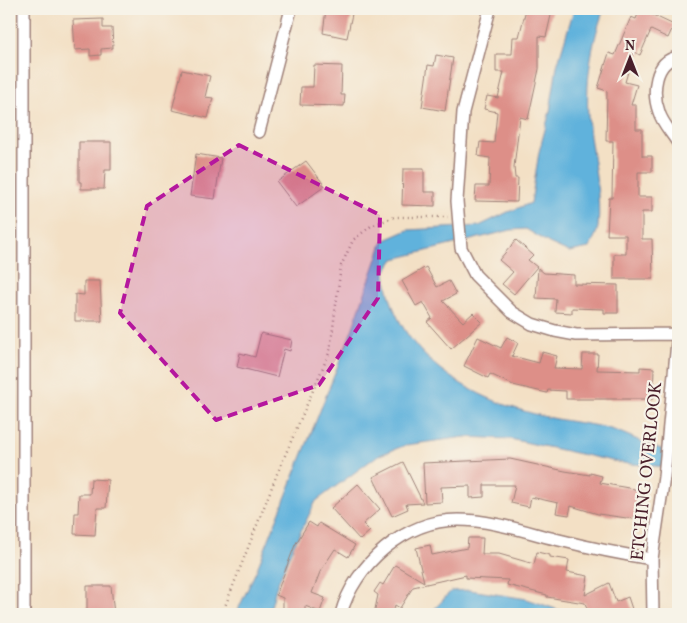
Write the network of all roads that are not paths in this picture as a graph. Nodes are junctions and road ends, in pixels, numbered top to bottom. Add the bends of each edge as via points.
1 (24, 9) edge
2 (291, 9) edge
3 (490, 9) edge
4 (678, 57) edge
5 (259, 132) dead end
6 (678, 143) edge
7 (678, 333) edge
8 (652, 559) junction
9 (24, 614) edge
10 (342, 614) edge
11 (653, 614) edge

1 - 9 street
2 - 5 street
3 - 7 street via 464,112 457,201 461,248 475,275 512,312 532,324 555,331 576,335
4 - 6 street via 670,58 661,68 654,85 659,113
7 - 8 street, ETCHING OVERLOOK
8 - 10 street via 606,552 496,524 456,520 423,527 372,558 345,601
8 - 11 street, ETCHING OVERLOOK

